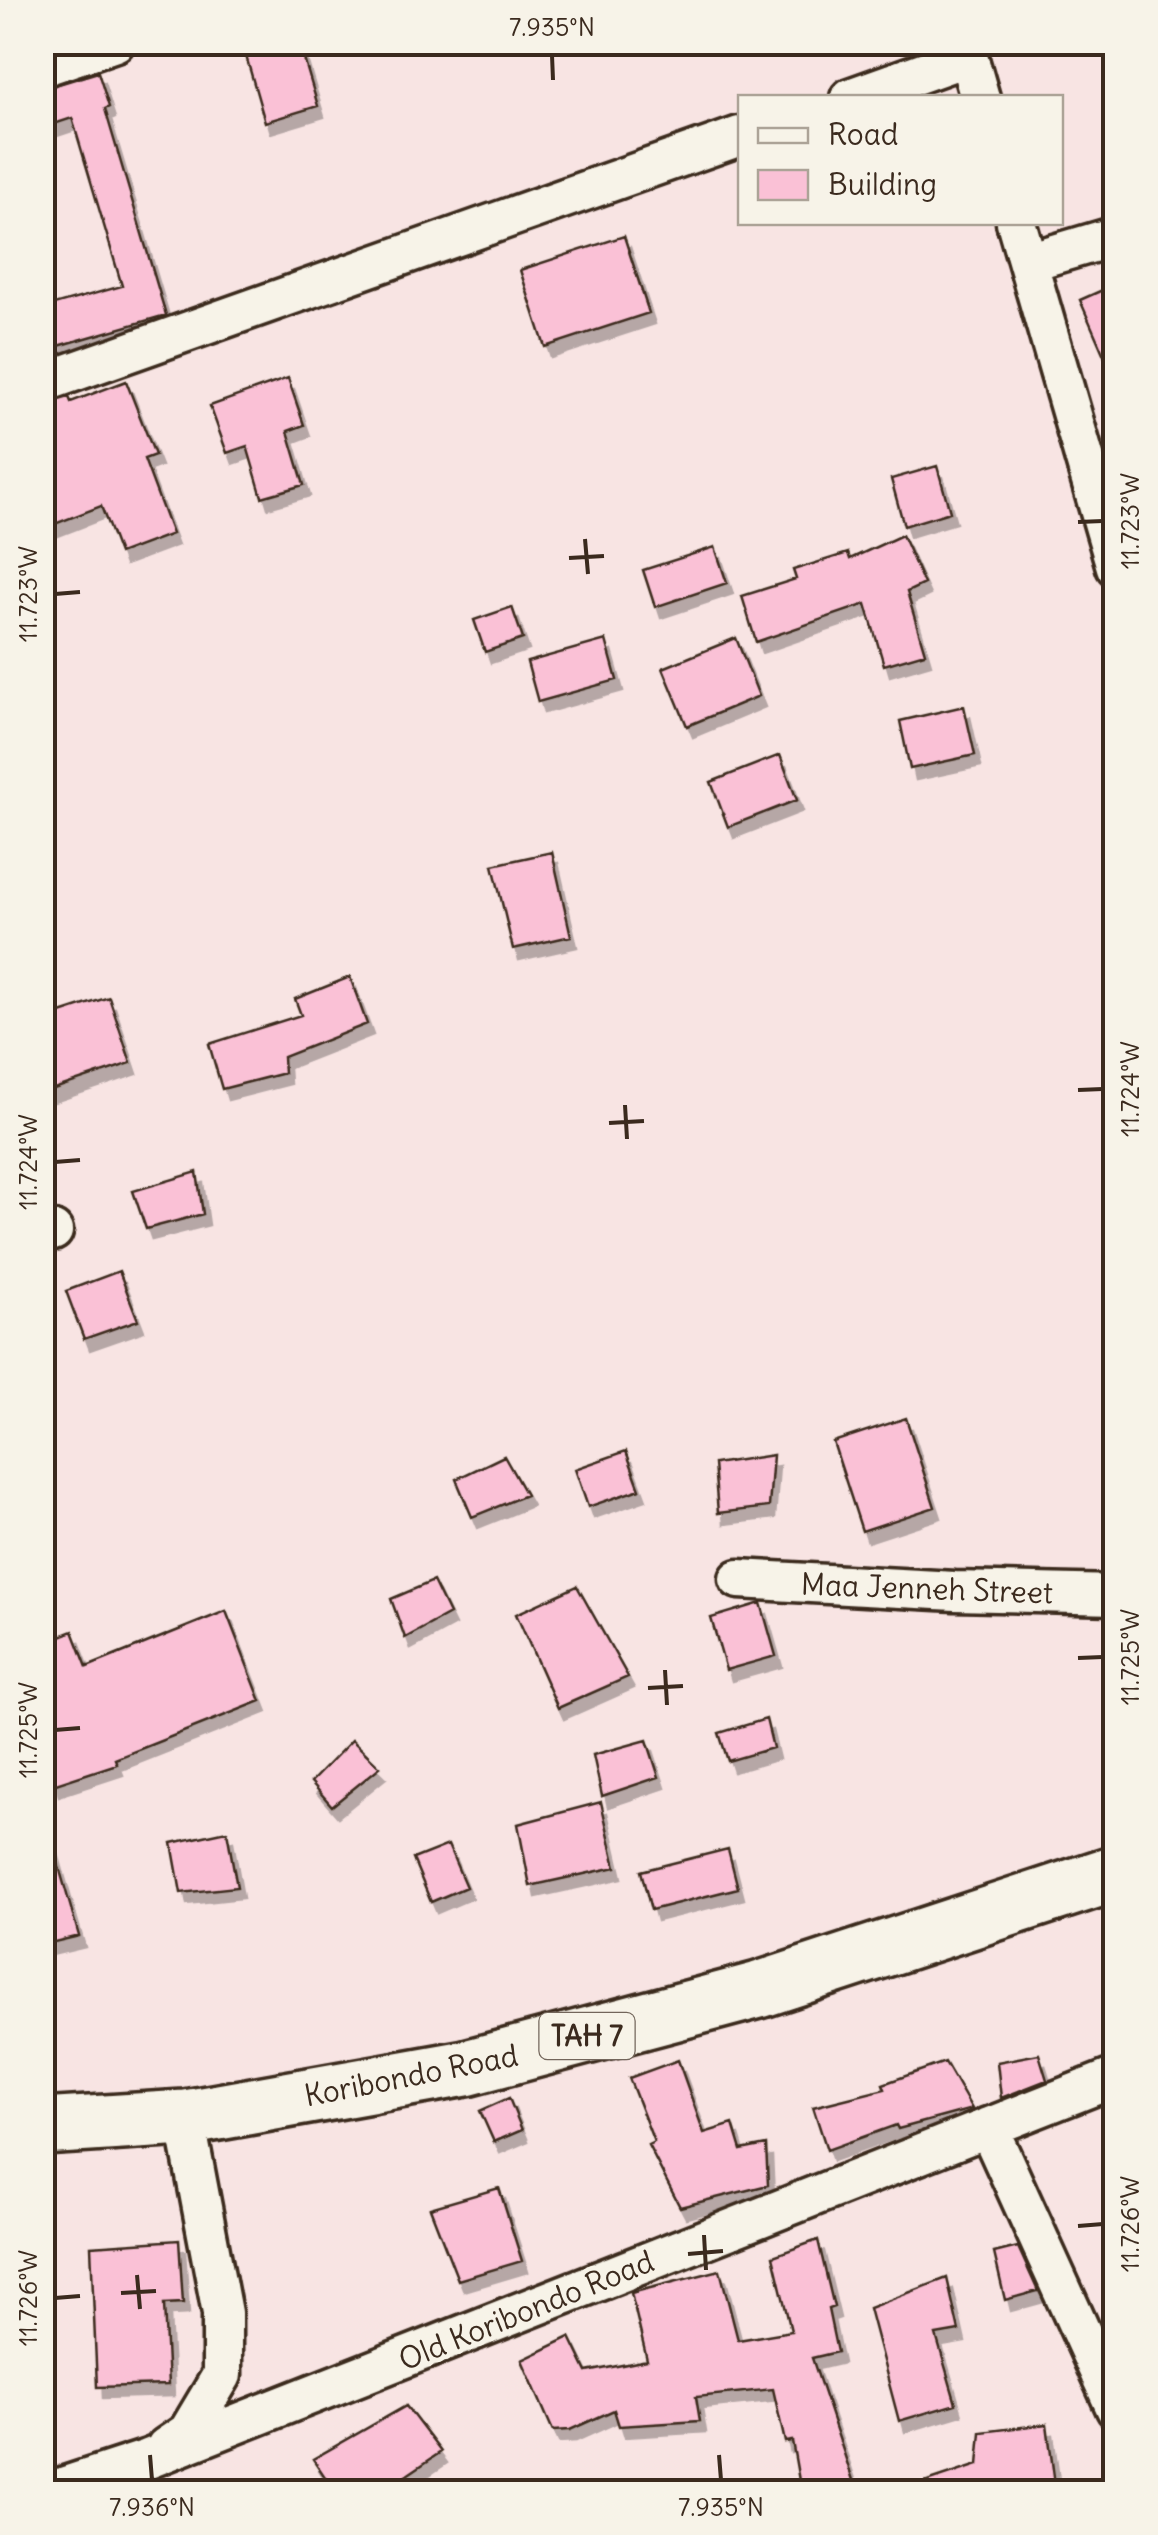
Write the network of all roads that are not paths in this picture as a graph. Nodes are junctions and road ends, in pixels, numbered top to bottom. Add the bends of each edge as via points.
1 (115, 42) edge
2 (966, 49) edge
3 (42, 67) edge
4 (857, 95) edge
5 (979, 95) edge
6 (738, 137) edge
7 (1017, 225) edge
8 (1116, 236) edge
9 (1028, 262) junction
10 (42, 383) edge
11 (1116, 568) edge
12 (739, 1579) dead end
13 (1116, 1595) edge
14 (1116, 1873) edge
15 (1116, 2076) edge
16 (185, 2118) junction
17 (42, 2127) edge
18 (988, 2127) junction
19 (1116, 2409) edge
20 (148, 2460) junction
21 (46, 2492) edge

1 - 3 street
2 - 4 street
2 - 5 street
6 - 10 street
7 - 9 street
8 - 9 street
9 - 11 street
12 - 13 street, Maa Jenneh Street
14 - 16 highway, Koribondo Road / TAH 7 via 759,1990 466,2068
15 - 18 street, Old Koribondo Road
16 - 17 highway, Koribondo Road / TAH 7
16 - 20 street via 222,2313 222,2375 188,2432
18 - 19 street
18 - 20 street, Old Koribondo Road
20 - 21 street, Old Koribondo Road

